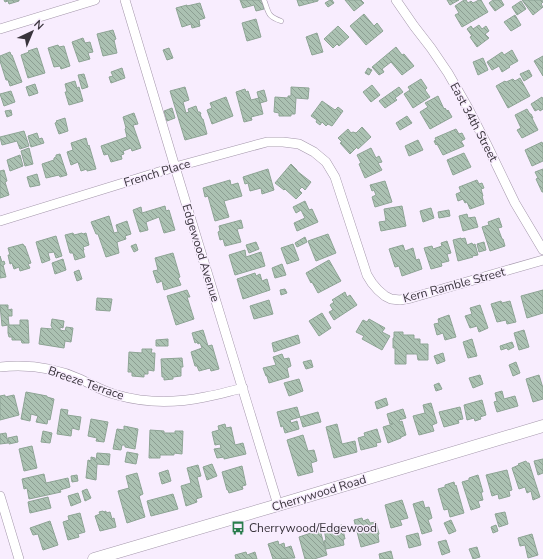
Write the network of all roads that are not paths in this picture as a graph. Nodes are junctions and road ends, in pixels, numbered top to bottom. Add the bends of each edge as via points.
1 (95, 0) edge
2 (125, 0) edge
3 (264, 0) edge
4 (396, 0) edge
5 (281, 21) dead end
6 (0, 29) edge
7 (314, 152) joint
8 (175, 167) junction
9 (0, 221) edge
10 (543, 250) edge
11 (543, 260) edge
12 (0, 367) edge
13 (243, 388) junction
14 (543, 426) edge
15 (0, 496) edge
16 (278, 505) junction
17 (19, 559) edge
18 (94, 559) edge

1 - 6 street
2 - 8 street, Edgewood Avenue
3 - 5 lane via 272,18
4 - 10 street, East 34th Street via 448,73
7 - 8 street, French Place via 299,144 267,142
7 - 11 street, Kern Ramble Street via 326,162 335,177 367,275 378,290 391,299 411,298
8 - 9 street, French Place
8 - 13 street, Edgewood Avenue
12 - 13 street, Breeze Terrace via 50,368 100,390 156,401 205,397
13 - 16 street, Edgewood Avenue
14 - 16 street, Cherrywood Road
15 - 17 street
16 - 18 street, Cherrywood Road

